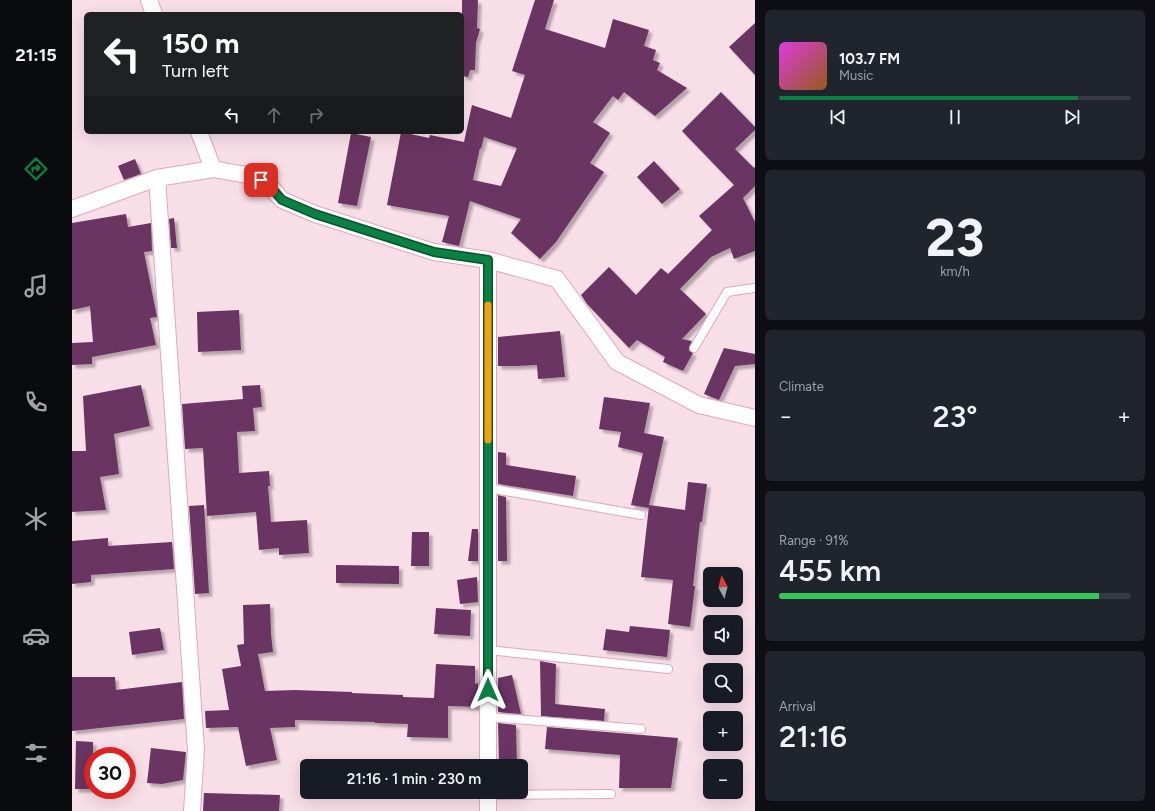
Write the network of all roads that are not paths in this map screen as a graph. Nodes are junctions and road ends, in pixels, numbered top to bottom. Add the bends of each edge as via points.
1 (149, 0) edge
2 (153, 12) edge
3 (200, 134) edge
4 (213, 169) junction
5 (157, 178) junction
6 (72, 209) edge
7 (488, 260) junction
8 (755, 288) edge
9 (694, 348) dead end
10 (755, 418) edge
11 (488, 488) junction
12 (641, 515) dead end
13 (488, 650) junction
14 (668, 669) dead end
15 (488, 717) junction
16 (641, 729) dead end
17 (488, 759) edge
18 (528, 794) edge
19 (610, 794) dead end
20 (488, 799) edge
21 (192, 811) edge
22 (488, 811) edge

1 - 2 street
3 - 4 street
4 - 5 street
4 - 7 street via 252,176 269,185 282,200 315,214 434,252
5 - 6 street
5 - 21 street via 196,750
7 - 10 street via 557,279 617,362 699,405
7 - 11 street
8 - 9 lane via 727,292
11 - 12 lane
11 - 13 street
13 - 14 lane
13 - 15 street
15 - 16 lane
15 - 17 street
18 - 19 lane
20 - 22 street

